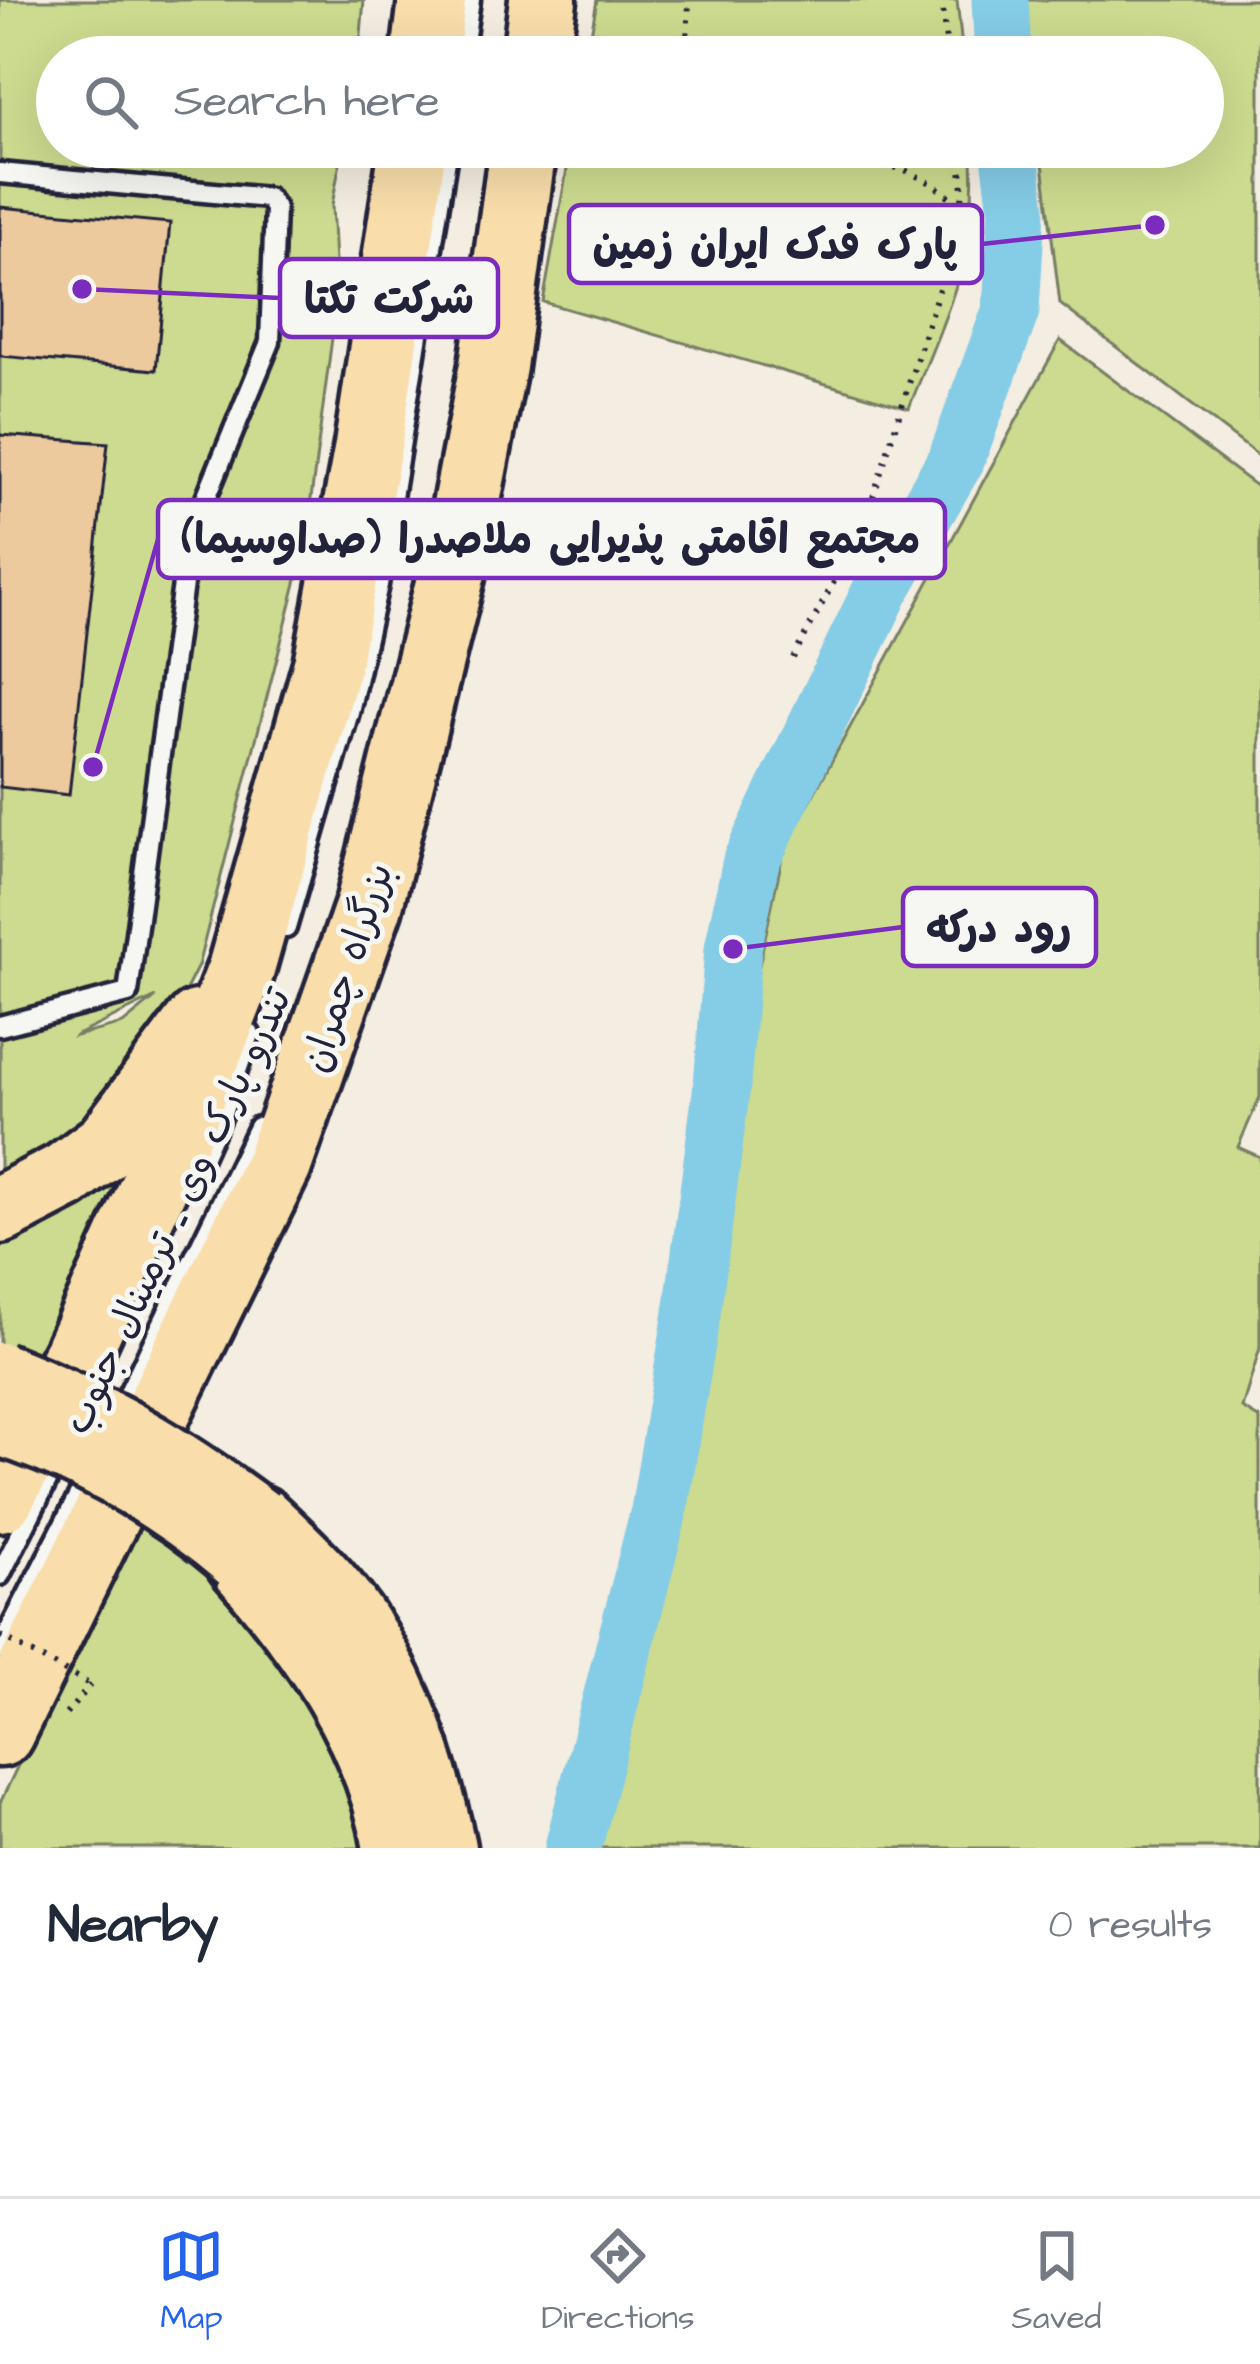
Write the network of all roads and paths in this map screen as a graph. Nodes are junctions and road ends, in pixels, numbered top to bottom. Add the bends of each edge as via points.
1 (432, 0) edge
2 (470, 0) edge
3 (689, 0) edge
4 (941, 0) edge
5 (428, 36) edge
6 (465, 36) edge
7 (688, 36) edge
8 (945, 36) edge
9 (410, 168) edge
10 (445, 168) edge
11 (521, 168) edge
12 (901, 168) edge
13 (959, 168) edge
14 (0, 173) edge
15 (962, 206) junction
16 (793, 658) dead end
17 (260, 975) junction
18 (0, 1026) edge
19 (267, 1106) dead end
20 (189, 1186) dead end
21 (0, 1210) edge
22 (0, 1372) edge
23 (93, 1388) dead end
24 (0, 1425) edge
25 (0, 1498) edge
26 (249, 1539) junction
27 (0, 1575) edge
28 (0, 1636) edge
29 (0, 1649) edge
30 (91, 1684) dead end
31 (0, 1733) edge
32 (398, 1848) edge
33 (442, 1848) edge

1 - 5 highway
2 - 6 lane
3 - 7 path
4 - 8 path
9 - 17 highway via 368,446
10 - 17 lane via 350,712
11 - 31 highway, بزرگراه چمران via 457,552 369,905 269,1184
12 - 15 path
13 - 15 path
14 - 18 lane via 268,198 275,208 270,342 189,538 128,993
15 - 16 path via 864,526
17 - 20 lane via 222,1113
17 - 21 highway via 108,1144
17 - 25 highway
19 - 29 lane, تندرو پارک وی ـ ترمینال جنوب
22 - 26 main road, bridge via 150,1442
23 - 27 lane
24 - 26 main road, bridge
26 - 32 highway via 339,1693 378,1778
26 - 33 highway via 313,1571 354,1622 405,1722
28 - 30 path, bridge

